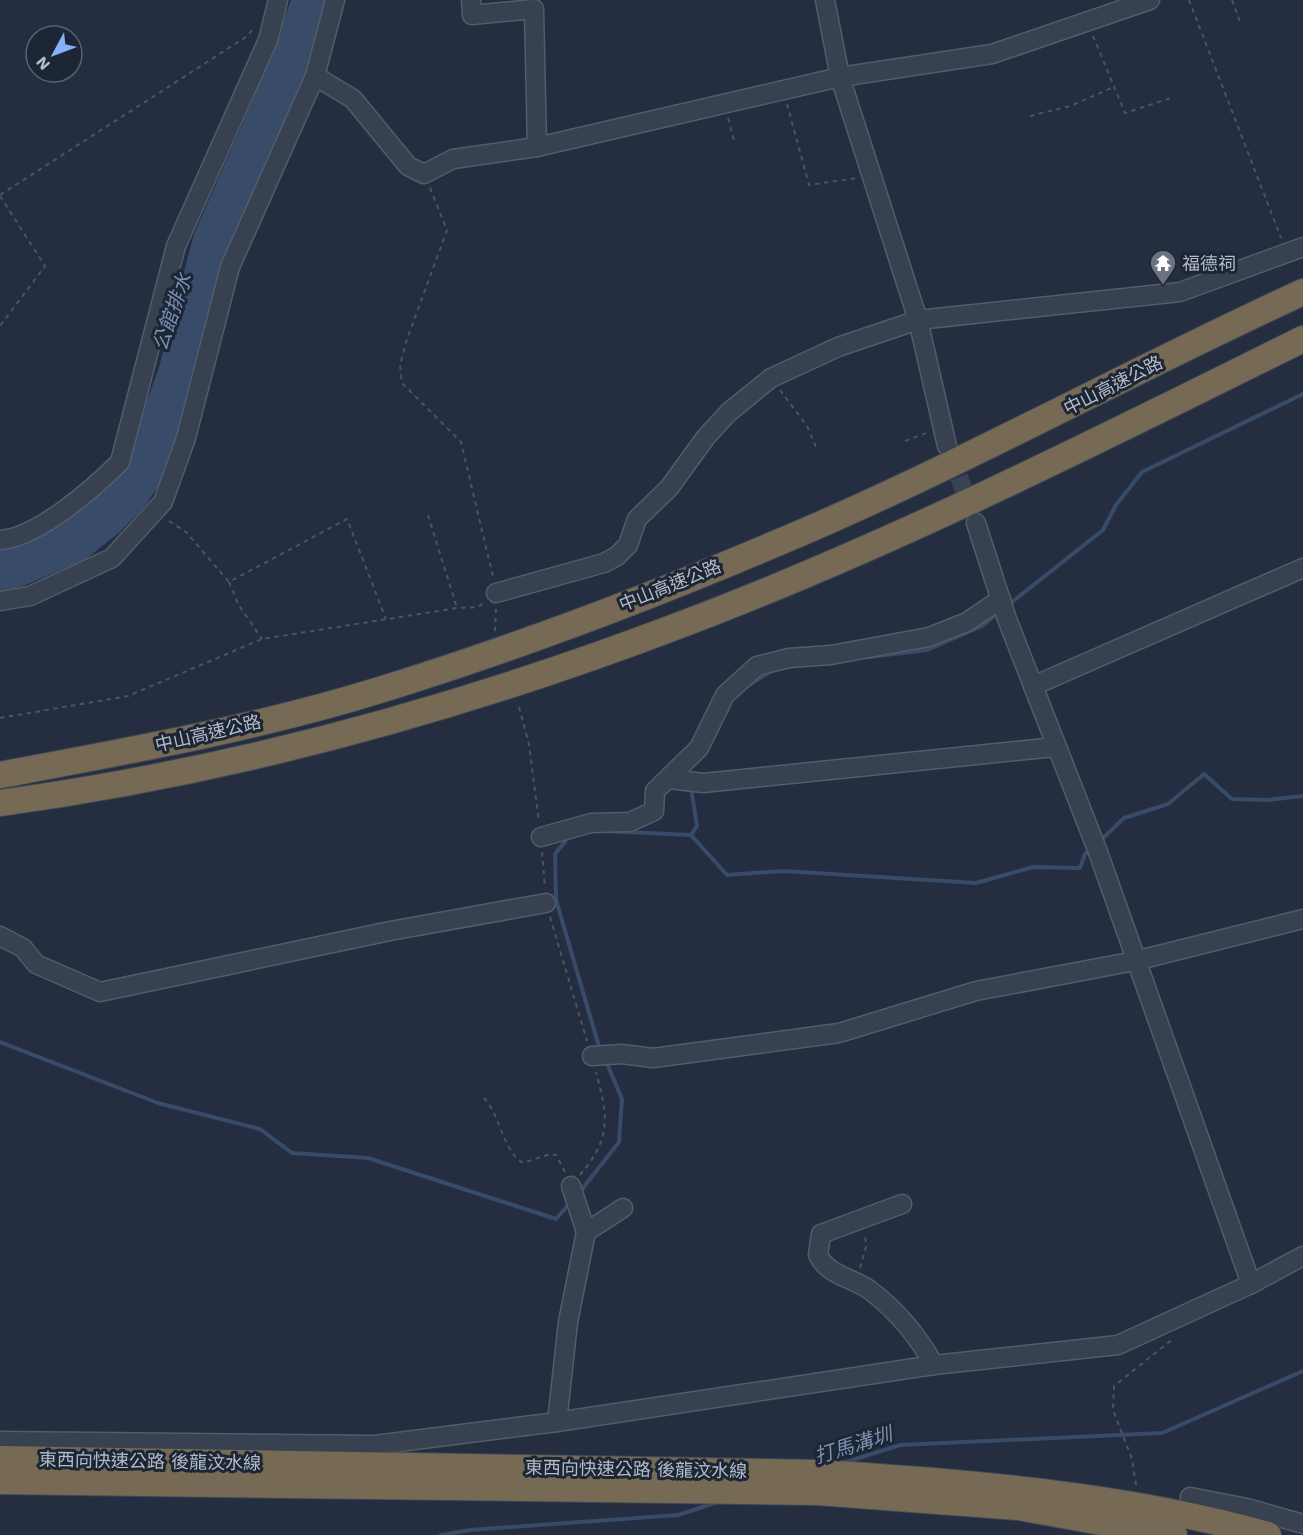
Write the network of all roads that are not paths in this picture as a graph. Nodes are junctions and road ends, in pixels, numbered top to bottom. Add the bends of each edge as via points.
1 (278, 0) edge
2 (335, 0) edge
3 (471, 0) edge
4 (825, 0) edge
5 (1150, 0) edge
6 (315, 76) junction
7 (840, 77) junction
8 (537, 147) junction
9 (1296, 251) edge
10 (1303, 292) edge
11 (918, 320) junction
12 (1303, 339) edge
13 (947, 446) tunnel mouth
14 (976, 524) tunnel mouth
15 (0, 540) edge
16 (1303, 568) edge
17 (496, 593) road end
18 (0, 601) edge
19 (1003, 606) junction
20 (1033, 686) junction
21 (1055, 747) junction
22 (0, 775) edge
23 (669, 779) junction
24 (0, 803) edge
25 (541, 837) road end
26 (546, 903) road end
27 (1303, 919) edge
28 (0, 936) edge
29 (1136, 961) junction
30 (592, 1056) road end
31 (572, 1186) road end
32 (902, 1204) dead end
33 (623, 1208) dead end
34 (586, 1232) junction
35 (1303, 1256) edge
36 (1251, 1284) junction
37 (934, 1365) junction
38 (557, 1422) junction
39 (0, 1441) edge
40 (0, 1459) edge
41 (0, 1480) edge
42 (1190, 1497) dead end
43 (1303, 1524) edge
44 (1174, 1535) edge
45 (1268, 1535) edge

1 - 15 street via 268,39 176,246 120,462 100,482 45,521 13,539
2 - 6 street
3 - 8 street via 472,15 534,9
4 - 7 street
5 - 7 street via 992,54
6 - 8 street via 353,99 408,166 424,174 453,159
6 - 18 street via 230,267 186,438 163,502 112,558 30,596
7 - 8 street
7 - 11 street
9 - 11 street via 1180,292
10 - 22 highway, 中山高速公路 via 1026,429 810,528 526,640 382,690 262,721
11 - 13 street
11 - 17 street via 838,347 771,378 729,412 706,437 669,488 637,519 628,545 617,556
12 - 24 highway, 中山高速公路 via 961,505 677,626 535,676 293,747 189,772
14 - 19 street
16 - 20 street
19 - 20 street
19 - 23 street via 929,637 831,655 789,657 757,666 725,695 699,748
20 - 21 street
21 - 23 street via 703,783
21 - 29 street
23 - 25 street via 655,791 654,811 630,822 591,823
26 - 28 street via 100,992 36,964 23,948
27 - 29 street
29 - 30 street via 976,991 839,1033 653,1058
29 - 36 street
31 - 34 street
32 - 37 street via 821,1234 818,1255 822,1264 870,1289 912,1331
33 - 34 street
34 - 38 street via 568,1322
35 - 36 street
36 - 37 street via 1118,1345
37 - 38 street
38 - 39 street via 375,1445
40 - 45 highway, 東西向快速公路 後龍汶水線 via 831,1473 1047,1494 1164,1511
41 - 44 highway, 東西向快速公路 後龍汶水線 via 818,1492 1018,1507
42 - 43 street

